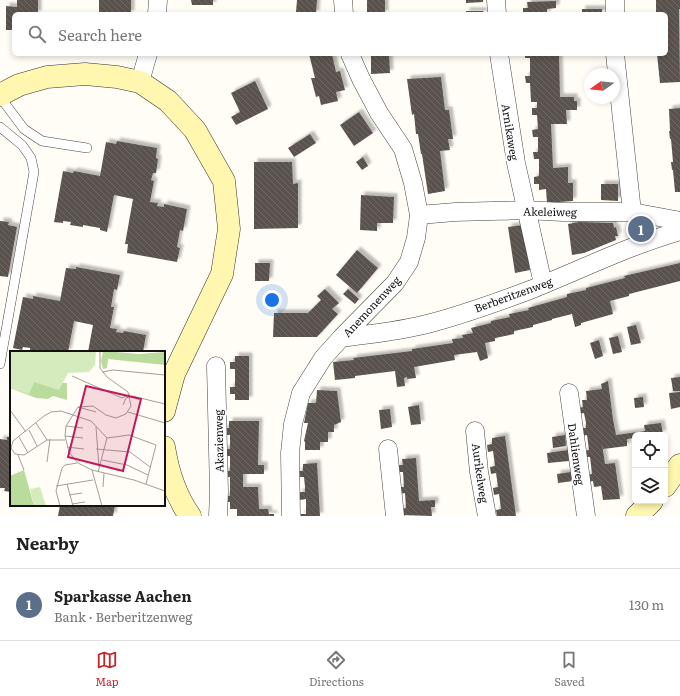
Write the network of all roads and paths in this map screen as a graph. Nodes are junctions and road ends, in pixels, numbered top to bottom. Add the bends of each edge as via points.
1 (158, 0) edge
2 (344, 0) edge
3 (496, 0) edge
4 (615, 0) edge
5 (157, 12) edge
6 (344, 12) edge
7 (496, 12) edge
8 (615, 12) edge
9 (147, 56) edge
10 (351, 56) edge
11 (500, 56) edge
12 (615, 56) edge
13 (140, 82) junction
14 (0, 96) edge
15 (0, 127) edge
16 (87, 148) dead end
17 (525, 210) junction
18 (632, 212) junction
19 (419, 215) junction
20 (680, 221) edge
21 (680, 231) edge
22 (543, 284) junction
23 (341, 338) junction
24 (0, 364) edge
25 (216, 366) dead end
26 (568, 393) dead end
27 (165, 407) edge
28 (475, 430) dead end
29 (388, 449) dead end
30 (165, 453) edge
31 (680, 465) edge
32 (668, 482) edge
33 (649, 504) edge
34 (190, 516) edge
35 (218, 516) edge
36 (291, 516) edge
37 (394, 516) edge
38 (487, 516) edge
39 (586, 516) edge
40 (636, 516) edge

1 - 5 street
2 - 6 street
3 - 7 street
4 - 8 street
9 - 13 street
10 - 19 street, Anemonenweg via 375,106 402,149 413,183
11 - 17 street, Arnikaweg
12 - 18 street
13 - 14 street via 85,74 48,77 19,85
13 - 27 street via 168,101 195,130 224,181 229,229 222,274 174,374
14 - 16 lane via 24,129 42,141
15 - 24 lane via 22,145 31,158 34,172
17 - 18 street, Akeleiweg
17 - 19 street, Akeleiweg
17 - 22 street, Arnikaweg
18 - 20 street, Akeleiweg
19 - 23 street, Anemonenweg via 409,262 395,283
21 - 22 street, Berberitzenweg via 598,260
22 - 23 street, Berberitzenweg via 430,323
23 - 36 street, Anemonenweg via 323,358 301,393 292,424
25 - 35 street, Akazienweg
26 - 39 street, Dahlienweg
28 - 38 street, Aurikelweg
29 - 37 street
30 - 34 street via 176,492
31 - 32 street
33 - 40 street

